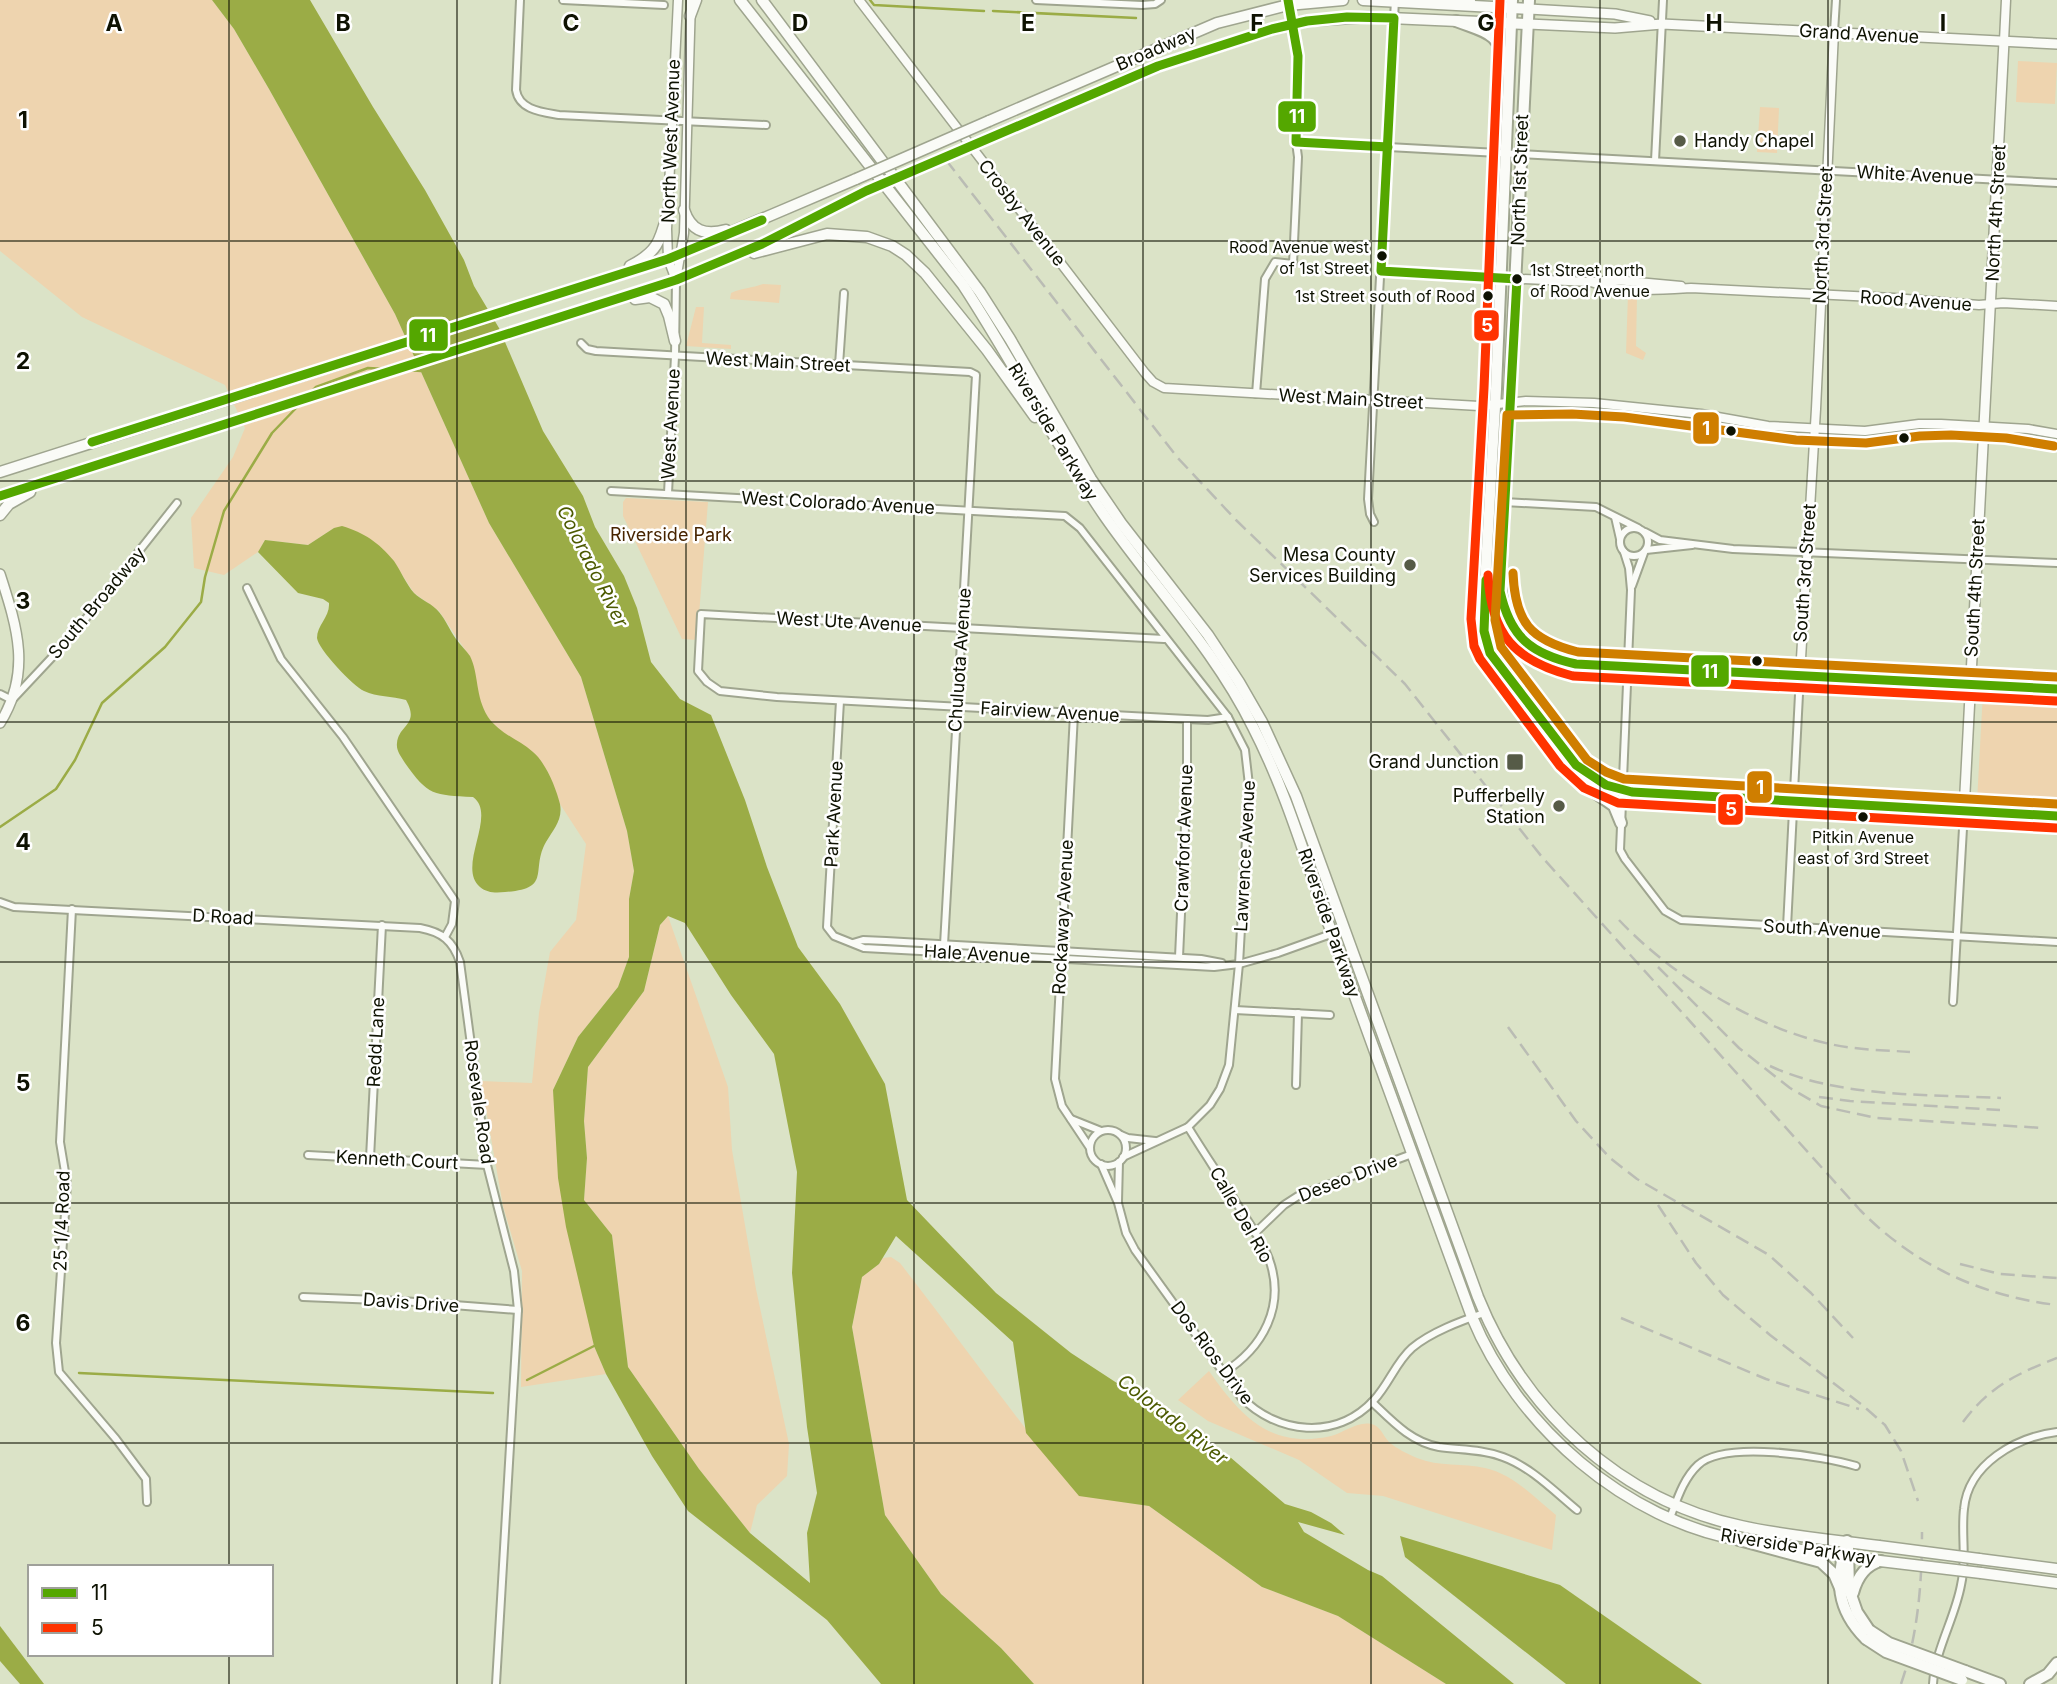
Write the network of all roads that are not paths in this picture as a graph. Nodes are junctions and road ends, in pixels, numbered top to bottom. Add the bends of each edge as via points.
1 (520, 0) edge
2 (563, 0) edge
3 (678, 0) edge
4 (693, 0) edge
5 (740, 0) edge
6 (762, 0) edge
7 (859, 0) edge
8 (1036, 0) edge
9 (1047, 0) edge
10 (1161, 0) edge
11 (1343, 0) edge
12 (1363, 0) edge
13 (1470, 0) edge
14 (1663, 0) edge
15 (1836, 0) edge
16 (2006, 0) edge
17 (1395, 1) edge
18 (1288, 3) edge
19 (1457, 4) junction
20 (1513, 4) edge
21 (1529, 4) edge
22 (664, 5) dead end
23 (690, 16) joint
24 (1394, 18) junction
25 (1456, 21) junction
26 (1292, 24) junction
27 (1513, 24) junction
28 (1528, 24) junction
29 (1662, 24) junction
30 (1834, 32) junction
31 (2004, 41) junction
32 (2057, 44) edge
33 (1511, 74) junction
34 (672, 120) junction
35 (687, 120) junction
36 (766, 125) dead end
37 (1296, 142) junction
38 (1388, 147) junction
39 (1507, 153) junction
40 (1522, 154) junction
41 (1654, 161) junction
42 (1827, 170) junction
43 (1997, 179) junction
44 (2057, 183) edge
45 (684, 210) junction
46 (668, 212) junction
47 (760, 220) junction
48 (682, 254) junction
49 (668, 259) junction
50 (712, 267) junction
51 (1381, 271) junction
52 (1500, 278) junction
53 (1517, 279) junction
54 (676, 280) junction
55 (587, 284) junction
56 (844, 292) dead end
57 (1820, 295) junction
58 (1990, 304) junction
59 (2057, 306) edge
60 (590, 308) junction
61 (676, 341) junction
62 (581, 343) dead end
63 (675, 356) junction
64 (839, 365) junction
65 (976, 375) joint
66 (1164, 388) joint
67 (1256, 394) junction
68 (1373, 400) junction
69 (1510, 403) junction
70 (1495, 404) junction
71 (1984, 426) junction
72 (1815, 428) junction
73 (2057, 433) edge
74 (1068, 463) junction
75 (0, 472) edge
76 (64, 476) junction
77 (611, 491) dead end
78 (668, 493) junction
79 (0, 496) edge
80 (1504, 502) junction
81 (177, 503) dead end
82 (969, 510) junction
83 (0, 514) edge
84 (1065, 516) joint
85 (1615, 517) junction
86 (1374, 522) dead end
87 (1642, 530) junction
88 (1620, 539) junction
89 (1694, 544) junction
90 (1645, 551) junction
91 (1624, 552) junction
92 (1806, 553) junction
93 (1977, 559) junction
94 (2057, 563) edge
95 (0, 574) edge
96 (247, 588) dead end
97 (1631, 590) junction
98 (963, 628) junction
99 (1164, 639) junction
100 (1627, 667) junction
101 (1800, 675) junction
102 (707, 682) joint
103 (1970, 685) junction
104 (2057, 689) edge
105 (0, 694) edge
106 (12, 700) junction
107 (840, 701) junction
108 (957, 707) junction
109 (1074, 714) junction
110 (1228, 717) junction
111 (1187, 719) junction
112 (0, 723) edge
113 (1579, 769) junction
114 (1621, 791) junction
115 (1794, 801) junction
116 (1964, 811) junction
117 (2057, 816) edge
118 (1621, 823) junction
119 (0, 902) edge
120 (72, 909) junction
121 (382, 925) junction
122 (827, 927) joint
123 (1787, 927) junction
124 (1345, 929) junction
125 (1332, 933) junction
126 (1957, 936) junction
127 (445, 937) junction
128 (2057, 942) edge
129 (852, 943) junction
130 (944, 944) junction
131 (1061, 955) junction
132 (1179, 957) junction
133 (1228, 964) junction
134 (1239, 964) junction
135 (1953, 1002) dead end
136 (1236, 1010) junction
137 (1298, 1013) junction
138 (1330, 1015) dead end
139 (1296, 1085) dead end
140 (1069, 1118) junction
141 (1188, 1127) junction
142 (1101, 1131) junction
143 (1119, 1134) junction
144 (1157, 1141) junction
145 (1090, 1148) junction
146 (1412, 1154) junction
147 (308, 1155) dead end
148 (370, 1158) junction
149 (1121, 1159) junction
150 (1101, 1164) junction
151 (487, 1165) junction
152 (1118, 1203) junction
153 (1255, 1233) junction
154 (303, 1297) dead end
155 (518, 1310) junction
156 (1484, 1313) junction
157 (1472, 1317) junction
158 (1223, 1373) junction
159 (1372, 1402) junction
160 (2057, 1432) edge
161 (1856, 1466) dead end
162 (147, 1502) dead end
163 (1675, 1505) junction
164 (1577, 1510) dead end
165 (1670, 1518) junction
166 (1739, 1541) junction
167 (1847, 1542) junction
168 (1846, 1556) junction
169 (1880, 1561) junction
170 (2054, 1568) edge
171 (2054, 1582) edge
172 (1840, 1588) junction
173 (1853, 1596) junction
174 (1867, 1634) junction
175 (2057, 1663) edge
176 (1966, 1678) edge
177 (496, 1684) edge
178 (1933, 1684) edge
179 (2000, 1684) edge
180 (2030, 1684) edge

1 - 34 street via 516,95 524,105 559,115
2 - 22 street
3 - 34 street, North West Avenue
4 - 23 main road
5 - 74 main road, Riverside Parkway via 962,285 996,335
6 - 124 main road, Riverside Parkway via 980,292 1091,479 1239,682 1289,780
7 - 66 street, Crosby Avenue via 1145,373
8 - 9 street
9 - 10 street via 1142,5
11 - 18 main road, Broadway
12 - 17 main road
13 - 19 highway
14 - 29 street
15 - 30 street, North 3rd Street
16 - 31 street, North 4th Street
17 - 19 main road
17 - 24 street
18 - 26 street
18 - 47 main road, Broadway, bridge via 1217,23
19 - 20 main road
20 - 21 main road
20 - 27 highway, North 1st Street
21 - 28 highway, North 1st Street
21 - 29 main road, Grand Avenue
23 - 35 street, North West Avenue
24 - 25 main road, Grand Avenue
24 - 26 main road, Grand Avenue via 1347,17
24 - 38 street
25 - 27 main road, Grand Avenue
25 - 33 highway via 1494,37
26 - 37 street via 1298,57
26 - 50 main road, Broadway, bridge via 1158,66 866,191
27 - 28 main road, Grand Avenue
27 - 33 highway, North 1st Street
28 - 29 main road, Grand Avenue via 1615,28
28 - 40 highway, North 1st Street
29 - 30 main road, Grand Avenue
29 - 41 street
30 - 31 main road, Grand Avenue
30 - 42 street, North 3rd Street
31 - 32 main road, Grand Avenue
31 - 43 main road, North 4th Street
33 - 39 highway, North 1st Street
34 - 35 street
34 - 46 street, North West Avenue
35 - 36 street
35 - 45 street, North West Avenue
37 - 38 street, White Avenue
37 - 67 street via 1293,264 1275,262 1265,279
38 - 39 street, White Avenue
38 - 51 street
39 - 40 street, White Avenue
39 - 52 highway, North 1st Street
40 - 41 street, White Avenue
40 - 53 highway, North 1st Street
41 - 42 street, White Avenue
42 - 43 street, White Avenue
42 - 57 street, North 3rd Street
43 - 44 street, White Avenue
43 - 58 main road, North 4th Street
45 - 47 main road via 691,224 711,233
45 - 48 street, North West Avenue
46 - 49 street, North West Avenue
46 - 55 main road via 659,244 650,254
47 - 48 main road, Broadway
48 - 49 main road, Broadway
48 - 54 street, North West Avenue
49 - 54 street, North West Avenue
49 - 55 main road, Broadway
50 - 54 main road, Broadway
50 - 74 main road via 827,234 867,237 892,246 920,268 987,349
51 - 52 street
51 - 68 street
52 - 53 street, Rood Avenue
52 - 70 highway, North 1st Street
53 - 57 street, Rood Avenue
53 - 69 highway, North 1st Street
54 - 60 main road, Broadway
54 - 61 street, North West Avenue
55 - 75 main road, Broadway
56 - 64 street
57 - 58 street, Rood Avenue
57 - 72 street, North 3rd Street
58 - 59 street, Rood Avenue
58 - 71 main road, North 4th Street
60 - 61 main road via 656,298 667,308
60 - 76 main road, Broadway
61 - 63 street, North West Avenue
62 - 63 street, West Main Street via 596,351
63 - 64 street, West Main Street
63 - 78 street, West Avenue
64 - 65 street, West Main Street
65 - 82 street, Chuluota Avenue
66 - 67 street, West Main Street
67 - 68 street, West Main Street
68 - 70 street, West Main Street
68 - 86 street via 1368,499
69 - 70 street, West Main Street
69 - 72 street, West Main Street via 1616,405 1756,425
69 - 80 highway, North 1st Street
70 - 113 highway, North 1st Street via 1483,620 1486,643 1499,667
71 - 72 street, West Main Street via 1919,424 1865,431
71 - 73 street, West Main Street
71 - 93 main road, South 4th Street
72 - 92 street, South 3rd Street
74 - 125 main road, Riverside Parkway via 1204,647 1252,724 1289,807
76 - 79 main road, Broadway
76 - 83 main road via 15,499
77 - 78 street, West Colorado Avenue
78 - 82 street, West Colorado Avenue
80 - 85 street via 1596,507
80 - 100 highway, North 1st Street via 1500,591 1504,612 1518,635 1530,647 1559,661
81 - 106 street, South Broadway via 72,636
82 - 84 street, West Colorado Avenue
82 - 98 street, Chuluota Avenue
84 - 99 street, Lawrence Avenue via 1080,528
85 - 87 street
85 - 88 street
87 - 88 street via 1626,530
87 - 89 street via 1654,539
87 - 90 street via 1648,540
88 - 91 street
89 - 90 street
89 - 92 street
90 - 91 street via 1634,556
90 - 97 street
91 - 97 street
92 - 93 street
92 - 101 street, South 3rd Street
93 - 94 street
93 - 103 main road, South 4th Street
95 - 106 main road via 18,636 18,675
96 - 127 street via 281,659 343,737 455,901 452,925
97 - 100 street
98 - 99 street, West Ute Avenue
98 - 102 street, West Ute Avenue via 701,614 698,671
98 - 108 street, Chuluota Avenue
99 - 110 street, Lawrence Avenue
100 - 101 highway
100 - 114 street
101 - 103 highway
101 - 115 street, South 3rd Street
102 - 107 street, Fairview Avenue via 720,691
103 - 104 highway
103 - 116 main road, South 4th Street
105 - 106 street
106 - 112 main road
107 - 108 street, Fairview Avenue
107 - 122 street, Park Avenue
108 - 109 street, Fairview Avenue
108 - 130 street, Chuluota Avenue
109 - 111 street, Fairview Avenue
109 - 131 street, Rockaway Avenue
110 - 111 street, Fairview Avenue
110 - 134 street, Lawrence Avenue via 1249,767
111 - 132 street, Crawford Avenue
113 - 114 highway
113 - 118 highway, North 1st Street via 1594,792 1614,806
114 - 115 highway
114 - 118 street
115 - 116 highway
115 - 123 street, South 3rd Street
116 - 117 highway
116 - 126 street, South 4th Street
118 - 123 street, South Avenue via 1620,850 1673,918
119 - 120 street, D Road via 15,907
120 - 121 street, D Road
120 - 162 street, 25 1/4 Road via 60,1142 67,1184 56,1343 59,1371 146,1479
121 - 127 street, D Road via 433,930
121 - 148 street, Redd Lane
122 - 129 street, Hale Avenue via 834,936
123 - 126 street, South Avenue
124 - 125 street, Hale Avenue
124 - 156 main road, Riverside Parkway
125 - 134 street, Hale Avenue
125 - 146 main road, Riverside Parkway
126 - 128 street, South Avenue
126 - 135 street, South 4th Street
127 - 151 street, Rosevale Road via 455,946 460,962
129 - 130 street, Hale Avenue
129 - 131 street, Hale Avenue via 864,948
130 - 131 street, Hale Avenue
131 - 132 street, Hale Avenue
131 - 133 street, Hale Avenue via 1214,967
131 - 140 street, Rockaway Avenue via 1055,1079
132 - 133 street, Hale Avenue
133 - 134 street, Hale Avenue
134 - 136 street, Lawrence Avenue
136 - 137 street
136 - 141 street, Lawrence Avenue via 1224,1080 1210,1105
137 - 138 street
137 - 139 street
140 - 142 street
140 - 145 street, Rockaway Avenue
141 - 144 street, Lawrence Avenue
141 - 153 street, Calle Del Rio
142 - 143 street
142 - 145 street via 1091,1140
143 - 144 street
143 - 149 street via 1126,1145
144 - 149 street, Lawrence Avenue
145 - 150 street
146 - 153 street, Deseo Drive via 1298,1196
146 - 157 main road, Riverside Parkway
147 - 148 street, Kenneth Court
148 - 151 street, Kenneth Court
149 - 150 street via 1114,1165
149 - 152 street, Dos Rios Drive
150 - 152 street, Dos Rios Drive
151 - 155 street, Rosevale Road via 514,1271
152 - 158 street, Dos Rios Drive via 1135,1250
153 - 158 street, Calle Del Rio via 1269,1260 1273,1306 1254,1349
154 - 155 street, Davis Drive
155 - 177 street, Rosevale Road
156 - 157 street, Dos Rios Drive
156 - 163 main road, Riverside Parkway via 1524,1383 1559,1424 1609,1468
157 - 159 street, Dos Rios Drive via 1414,1346
157 - 165 main road, Riverside Parkway via 1499,1371 1546,1431 1597,1475
158 - 159 street, Dos Rios Drive via 1252,1408 1289,1426 1333,1424
159 - 164 street via 1400,1429 1426,1443 1506,1458
160 - 178 street via 2028,1439 1995,1456 1967,1492 1962,1582
161 - 163 street via 1812,1455 1716,1454 1691,1472
163 - 165 street
163 - 167 main road, Riverside Parkway via 1742,1526
165 - 166 main road, Riverside Parkway
166 - 168 main road, Riverside Parkway
166 - 172 highway via 1821,1562
167 - 168 highway
167 - 170 main road, Riverside Parkway, bridge
168 - 169 main road, Riverside Parkway
168 - 172 highway
168 - 173 highway
169 - 171 main road, Riverside Parkway, bridge
169 - 173 highway via 1863,1572
172 - 174 highway via 1844,1610
173 - 174 highway
174 - 176 highway, bridge via 1885,1652
175 - 180 highway
176 - 179 highway

